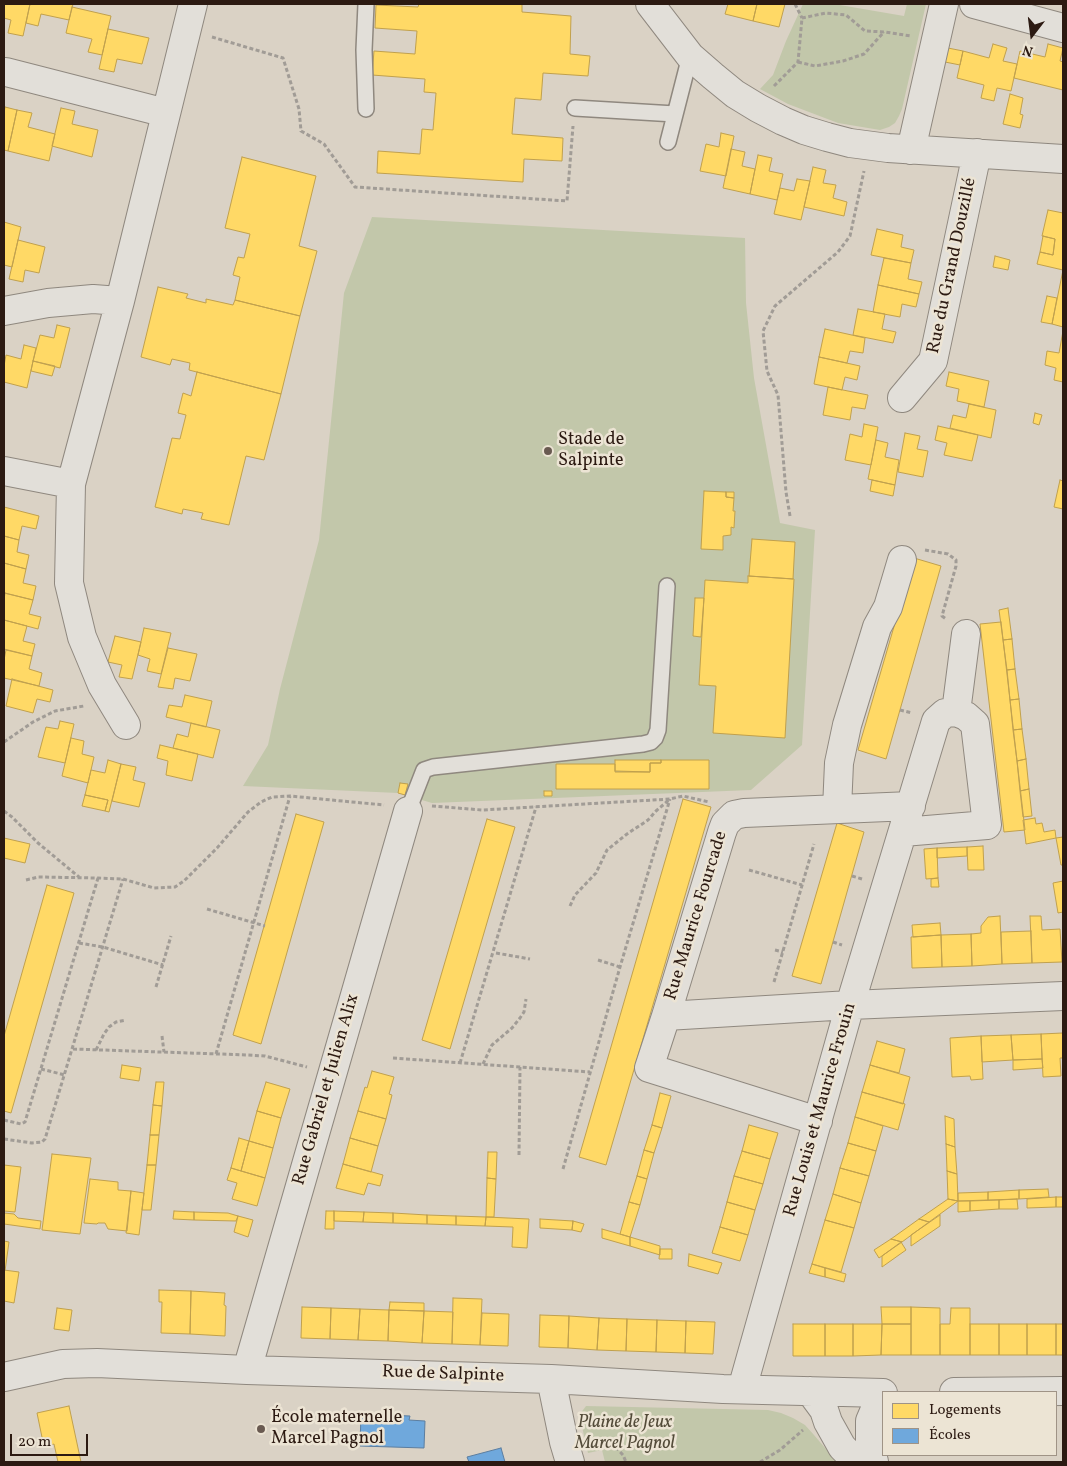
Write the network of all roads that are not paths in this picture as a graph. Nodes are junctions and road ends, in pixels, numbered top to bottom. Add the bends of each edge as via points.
1 (193, 4) edge
2 (366, 4) edge
3 (650, 4) edge
4 (944, 4) edge
5 (974, 4) edge
6 (1063, 28) edge
7 (690, 56) junction
8 (6, 72) dead end
9 (575, 108) road end
10 (366, 109) dead end
11 (166, 113) junction
12 (675, 114) junction
13 (668, 142) dead end
14 (911, 150) junction
15 (977, 153) junction
16 (1063, 159) edge
17 (120, 301) junction
18 (4, 311) edge
19 (902, 398) dead end
20 (4, 471) edge
21 (72, 484) junction
22 (912, 555) road end
23 (667, 586) dead end
24 (966, 634) road end
25 (956, 712) junction
26 (126, 725) dead end
27 (911, 806) junction
28 (409, 808) joint
29 (838, 809) junction
30 (903, 832) junction
31 (1063, 996) edge
32 (850, 1005) junction
33 (666, 1016) junction
34 (818, 1121) junction
35 (247, 1370) junction
36 (4, 1376) edge
37 (552, 1379) junction
38 (742, 1389) junction
39 (810, 1392) junction
40 (882, 1393) edge
41 (882, 1395) edge
42 (577, 1454) edge
43 (857, 1462) edge
44 (874, 1462) edge

1 - 11 street
2 - 10 lane
3 - 7 street, Rue du Grand Douzillé
4 - 14 street
5 - 6 street
7 - 12 lane
7 - 14 street, Rue du Grand Douzillé via 735,94 783,121 819,135
8 - 11 street
9 - 12 lane
11 - 17 street
12 - 13 lane
14 - 15 street, Rue du Grand Douzillé
15 - 16 street, Rue du Grand Douzillé
15 - 19 street, Rue du Grand Douzillé via 933,362
17 - 18 street via 57,302
17 - 21 street
20 - 21 street
21 - 26 street via 69,583 82,637 98,677
22 - 29 street via 877,627 846,725 839,763
23 - 28 lane via 658,730 651,742 433,767 424,770
24 - 25 street
25 - 27 street, Rue Louis et Maurice Frouin via 945,713 936,721
25 - 30 street via 975,724 986,825
27 - 29 street, Rue Maurice Fourcade
27 - 30 street, Rue Louis et Maurice Frouin
28 - 35 street, Rue Gabriel et Julien Alix
29 - 33 street, Rue Maurice Fourcade via 744,813 734,815 726,824
30 - 32 street, Rue Louis et Maurice Frouin
31 - 32 street, Rue Maurice Fourcade
32 - 33 street, Rue Maurice Fourcade
32 - 34 street, Rue Louis et Maurice Frouin
33 - 34 street, Rue Maurice Fourcade via 649,1068
34 - 38 street, Rue Louis et Maurice Frouin
35 - 36 street, Rue de Salpinte via 98,1363 63,1364
35 - 37 street, Rue de Salpinte
37 - 38 street, Rue de Salpinte
37 - 42 street via 564,1442
38 - 39 street, Rue de Salpinte
39 - 40 street, Rue de Salpinte
39 - 43 street via 824,1410 842,1447
41 - 44 street via 870,1421

